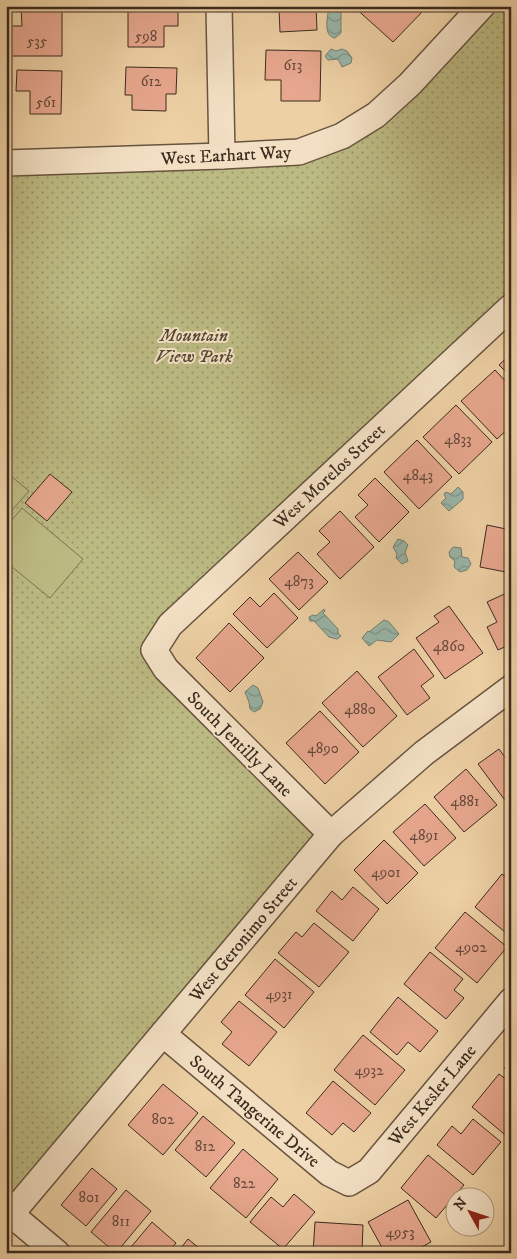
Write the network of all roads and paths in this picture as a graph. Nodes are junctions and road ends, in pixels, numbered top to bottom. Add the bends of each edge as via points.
1 (219, 6) edge
2 (482, 6) edge
3 (222, 156) junction
4 (6, 163) edge
5 (511, 307) edge
6 (154, 650) joint
7 (511, 688) edge
8 (330, 834) junction
9 (511, 1001) edge
10 (163, 1034) junction
11 (349, 1183) joint
12 (8, 1215) edge
13 (57, 1253) edge

1 - 3 street
2 - 3 street, West Earhart Way via 376,115 342,136 299,152
3 - 4 street, West Earhart Way
5 - 6 street, West Morelos Street via 170,625
6 - 8 street, South Jentilly Lane via 166,669
7 - 8 street, West Geronimo Street via 424,752
8 - 10 street, West Geronimo Street
9 - 11 street, West Kesler Lane via 369,1171
10 - 11 street, South Tangerine Drive via 329,1173
10 - 12 street, West Geronimo Street
12 - 13 street

